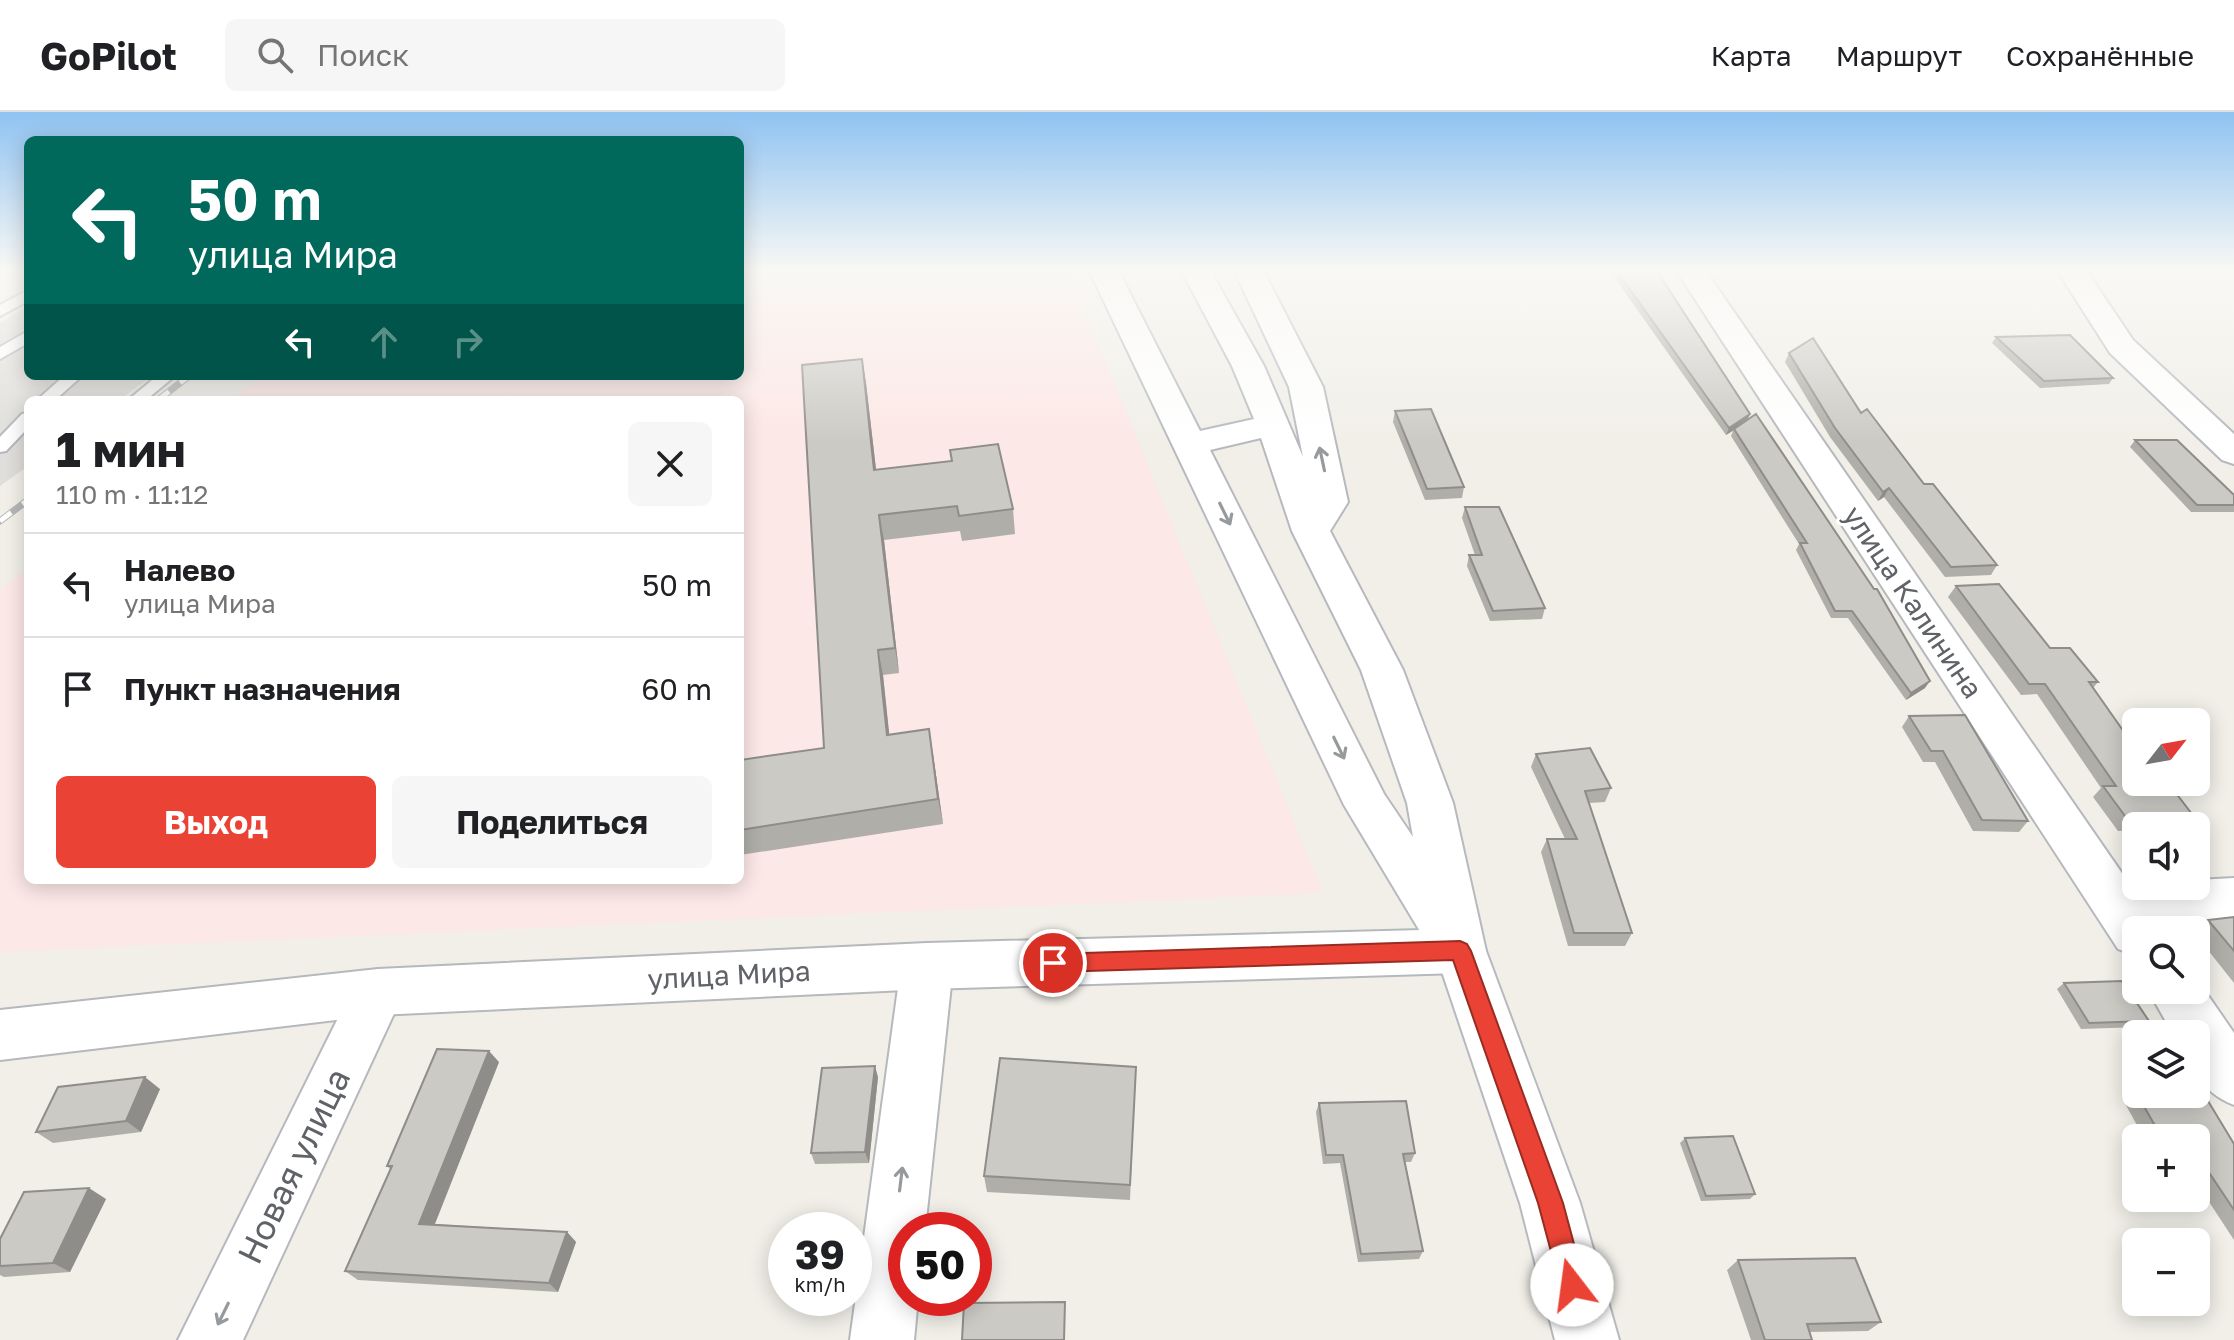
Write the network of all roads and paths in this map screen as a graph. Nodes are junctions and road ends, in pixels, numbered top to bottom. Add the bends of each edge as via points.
1 (1132, 327) edge
2 (1227, 327) edge
3 (1276, 327) edge
4 (1729, 327) edge
5 (2109, 327) edge
6 (24, 339) edge
7 (0, 354) edge
8 (69, 380) edge
9 (162, 380) edge
10 (50, 396) edge
11 (141, 396) edge
12 (24, 422) edge
13 (1274, 425) junction
14 (1191, 444) junction
15 (0, 447) edge
16 (2234, 453) edge
17 (1311, 531) junction
18 (2234, 899) edge
19 (2125, 916) edge
20 (2137, 916) edge
21 (1460, 951) junction
22 (927, 966) junction
23 (378, 992) junction
24 (2183, 1004) edge
25 (0, 1035) edge
26 (2234, 1079) edge
27 (210, 1340) edge
28 (882, 1340) edge
29 (1587, 1340) edge

1 - 14 street
2 - 13 street
17 -> 3 street via 1330,502 1306,387
4 - 19 street, улица Калинина
5 - 16 street via 2121,346
6 - 7 lane
8 - 10 lane
9 - 11 lane
12 - 15 lane
13 - 14 street
13 - 17 street
14 -> 21 street via 1367,805
17 - 21 street via 1382,670 1424,788
18 - 20 street
21 - 22 street, улица Мира
21 - 29 street via 1550,1203
22 - 23 street, улица Мира
28 -> 22 street
23 - 25 street, улица Мира
23 -> 27 street, Новая улица
24 - 26 street

